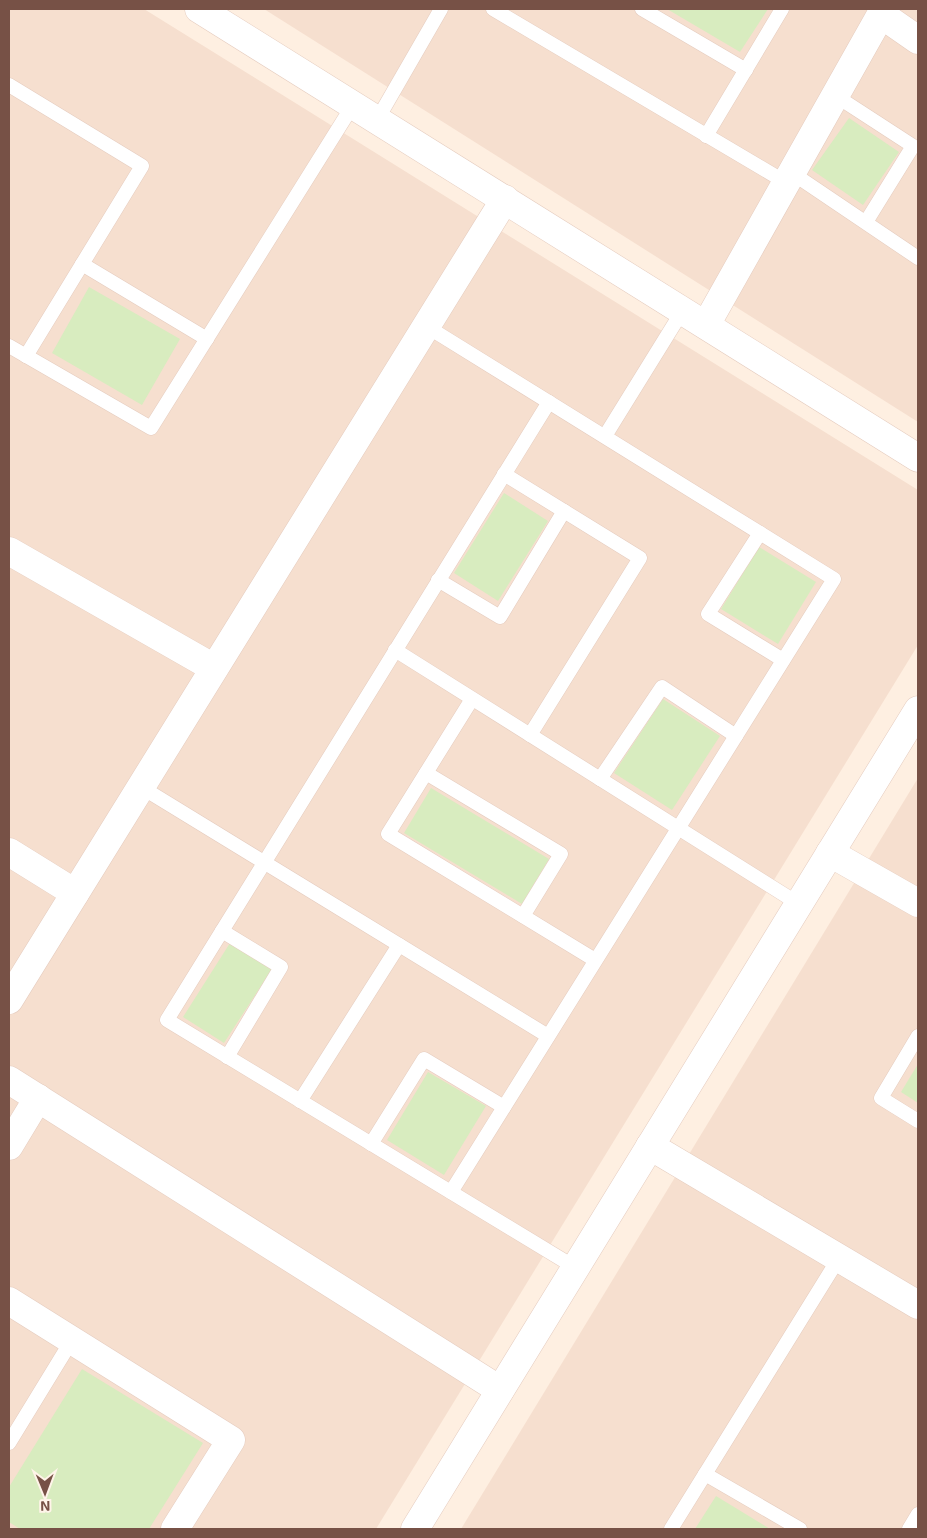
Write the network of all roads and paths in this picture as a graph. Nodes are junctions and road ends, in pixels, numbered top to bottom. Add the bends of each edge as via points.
1 (200, 9) edge
2 (441, 9) edge
3 (493, 9) edge
4 (642, 9) edge
5 (782, 9) edge
6 (879, 12) edge
7 (918, 40) edge
8 (746, 70) junction
9 (9, 85) edge
10 (836, 96) junction
11 (353, 105) junction
12 (377, 120) junction
13 (706, 136) junction
14 (790, 178) junction
15 (505, 199) junction
16 (866, 222) junction
17 (918, 258) edge
18 (82, 264) junction
19 (683, 310) junction
20 (426, 326) junction
21 (706, 326) junction
22 (207, 339) junction
23 (9, 346) edge
24 (26, 356) junction
25 (549, 402) junction
26 (605, 436) junction
27 (918, 458) edge
28 (504, 474) junction
29 (564, 511) junction
30 (760, 533) junction
31 (9, 551) edge
32 (438, 580) junction
33 (395, 650) junction
34 (783, 660) junction
35 (214, 668) junction
36 (472, 699) junction
37 (918, 710) edge
38 (530, 735) junction
39 (736, 736) junction
40 (426, 773) junction
41 (600, 779) junction
42 (141, 787) junction
43 (678, 828) junction
44 (9, 852) edge
45 (830, 853) junction
46 (264, 862) junction
47 (75, 893) junction
48 (918, 903) edge
49 (799, 904) junction
50 (523, 916) junction
51 (222, 931) junction
52 (399, 945) junction
53 (596, 960) junction
54 (9, 1000) edge
55 (548, 1036) junction
56 (918, 1036) edge
57 (227, 1057) junction
58 (9, 1080) edge
59 (38, 1098) junction
60 (300, 1101) junction
61 (504, 1107) junction
62 (918, 1121) edge
63 (371, 1144) junction
64 (9, 1146) edge
65 (650, 1146) junction
66 (451, 1192) junction
67 (839, 1258) junction
68 (576, 1268) junction
69 (9, 1301) edge
70 (918, 1305) edge
71 (72, 1340) junction
72 (500, 1390) junction
73 (9, 1443) edge
74 (705, 1474) junction
75 (918, 1514) edge
76 (175, 1529) edge
77 (414, 1529) edge
78 (671, 1529) edge
79 (800, 1529) edge
80 (909, 1529) edge

1 - 11 street
2 - 12 lane
3 - 13 lane
4 - 8 lane
5 - 8 lane
6 - 7 street
6 - 10 street
8 - 13 lane
9 - 18 lane via 142,166
10 - 14 street
10 - 16 lane via 913,146
11 - 12 street
11 - 22 lane
12 - 15 street
13 - 14 lane
14 - 16 lane
14 - 21 street
15 - 19 street
15 - 20 street
16 - 17 lane
18 - 22 lane
18 - 24 lane
19 - 21 street
19 - 26 lane
20 - 25 lane
20 - 35 street
21 - 27 street
22 - 24 lane via 151,428
23 - 24 lane
25 - 26 lane
25 - 28 lane
26 - 30 lane
28 - 29 lane
28 - 32 lane
29 - 32 lane via 500,617
29 - 38 lane via 640,558
30 - 34 lane via 834,579
30 - 34 lane via 708,614
31 - 35 street
32 - 33 lane
33 - 36 lane
33 - 46 lane
34 - 39 lane
35 - 42 street
36 - 38 lane
36 - 40 lane
37 - 45 street
38 - 41 lane
39 - 41 lane via 662,687
39 - 43 lane
40 - 50 lane via 388,834
40 - 50 lane via 561,854
41 - 43 lane
42 - 46 lane
42 - 47 street
43 - 49 lane
43 - 53 lane
44 - 47 street
45 - 48 street
45 - 49 street
46 - 51 lane
46 - 52 lane
47 - 54 street
49 - 65 street
50 - 53 lane
51 - 57 lane via 281,967
51 - 57 lane via 166,1020
52 - 55 lane
52 - 60 lane
53 - 55 lane
55 - 61 lane
56 - 62 lane via 881,1098
57 - 60 lane
58 - 59 street
59 - 64 street
59 - 72 street
60 - 63 lane
61 - 63 lane via 424,1059
61 - 66 lane
63 - 66 lane
65 - 67 street
65 - 68 street
66 - 68 lane
67 - 70 street
67 - 74 lane
68 - 72 street
69 - 71 street
71 - 73 lane
71 - 76 street via 231,1440
72 - 77 street
74 - 78 lane
74 - 79 lane
75 - 80 lane

